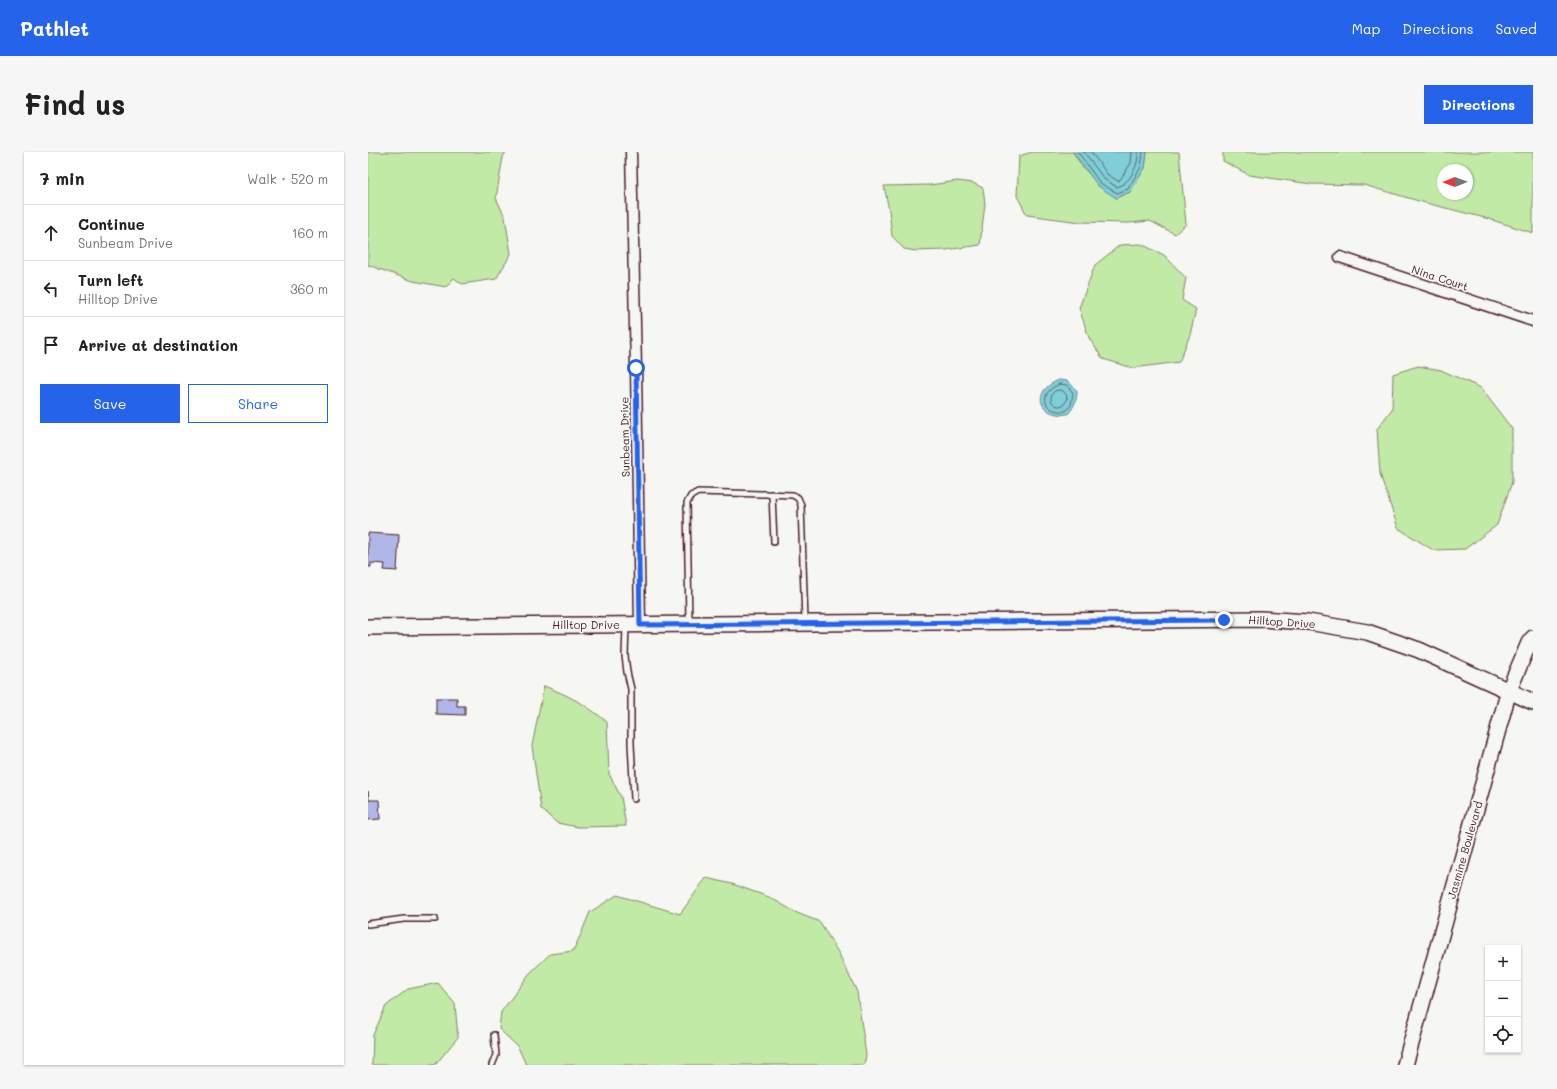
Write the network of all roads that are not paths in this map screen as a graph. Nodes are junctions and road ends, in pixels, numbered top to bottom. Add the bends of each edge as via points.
1 (631, 152) edge
2 (1340, 257) dead end
3 (1533, 321) edge
4 (772, 494) junction
5 (774, 542) dead end
6 (805, 624) junction
7 (633, 625) junction
8 (689, 625) junction
9 (368, 627) edge
10 (1533, 638) edge
11 (1509, 690) junction
12 (1533, 702) edge
13 (634, 799) dead end
14 (436, 919) dead end
15 (368, 924) edge
16 (494, 1035) dead end
17 (492, 1065) edge
18 (1405, 1065) edge

1 - 7 street, Sunbeam Drive via 636,368
2 - 3 street, Nina Court
4 - 5 lane
4 - 6 lane via 793,494 802,505
4 - 8 lane via 698,492 687,502
6 - 8 street, Hilltop Drive
6 - 11 street, Hilltop Drive via 1262,619 1308,622 1367,632 1419,650
7 - 8 street, Hilltop Drive
7 - 9 street, Hilltop Drive
7 - 13 lane via 625,656 631,689
10 - 11 street, Jasmine Boulevard
11 - 12 street, Hilltop Drive
11 - 18 street, Jasmine Boulevard
14 - 15 lane via 404,919
16 - 17 lane via 496,1055

